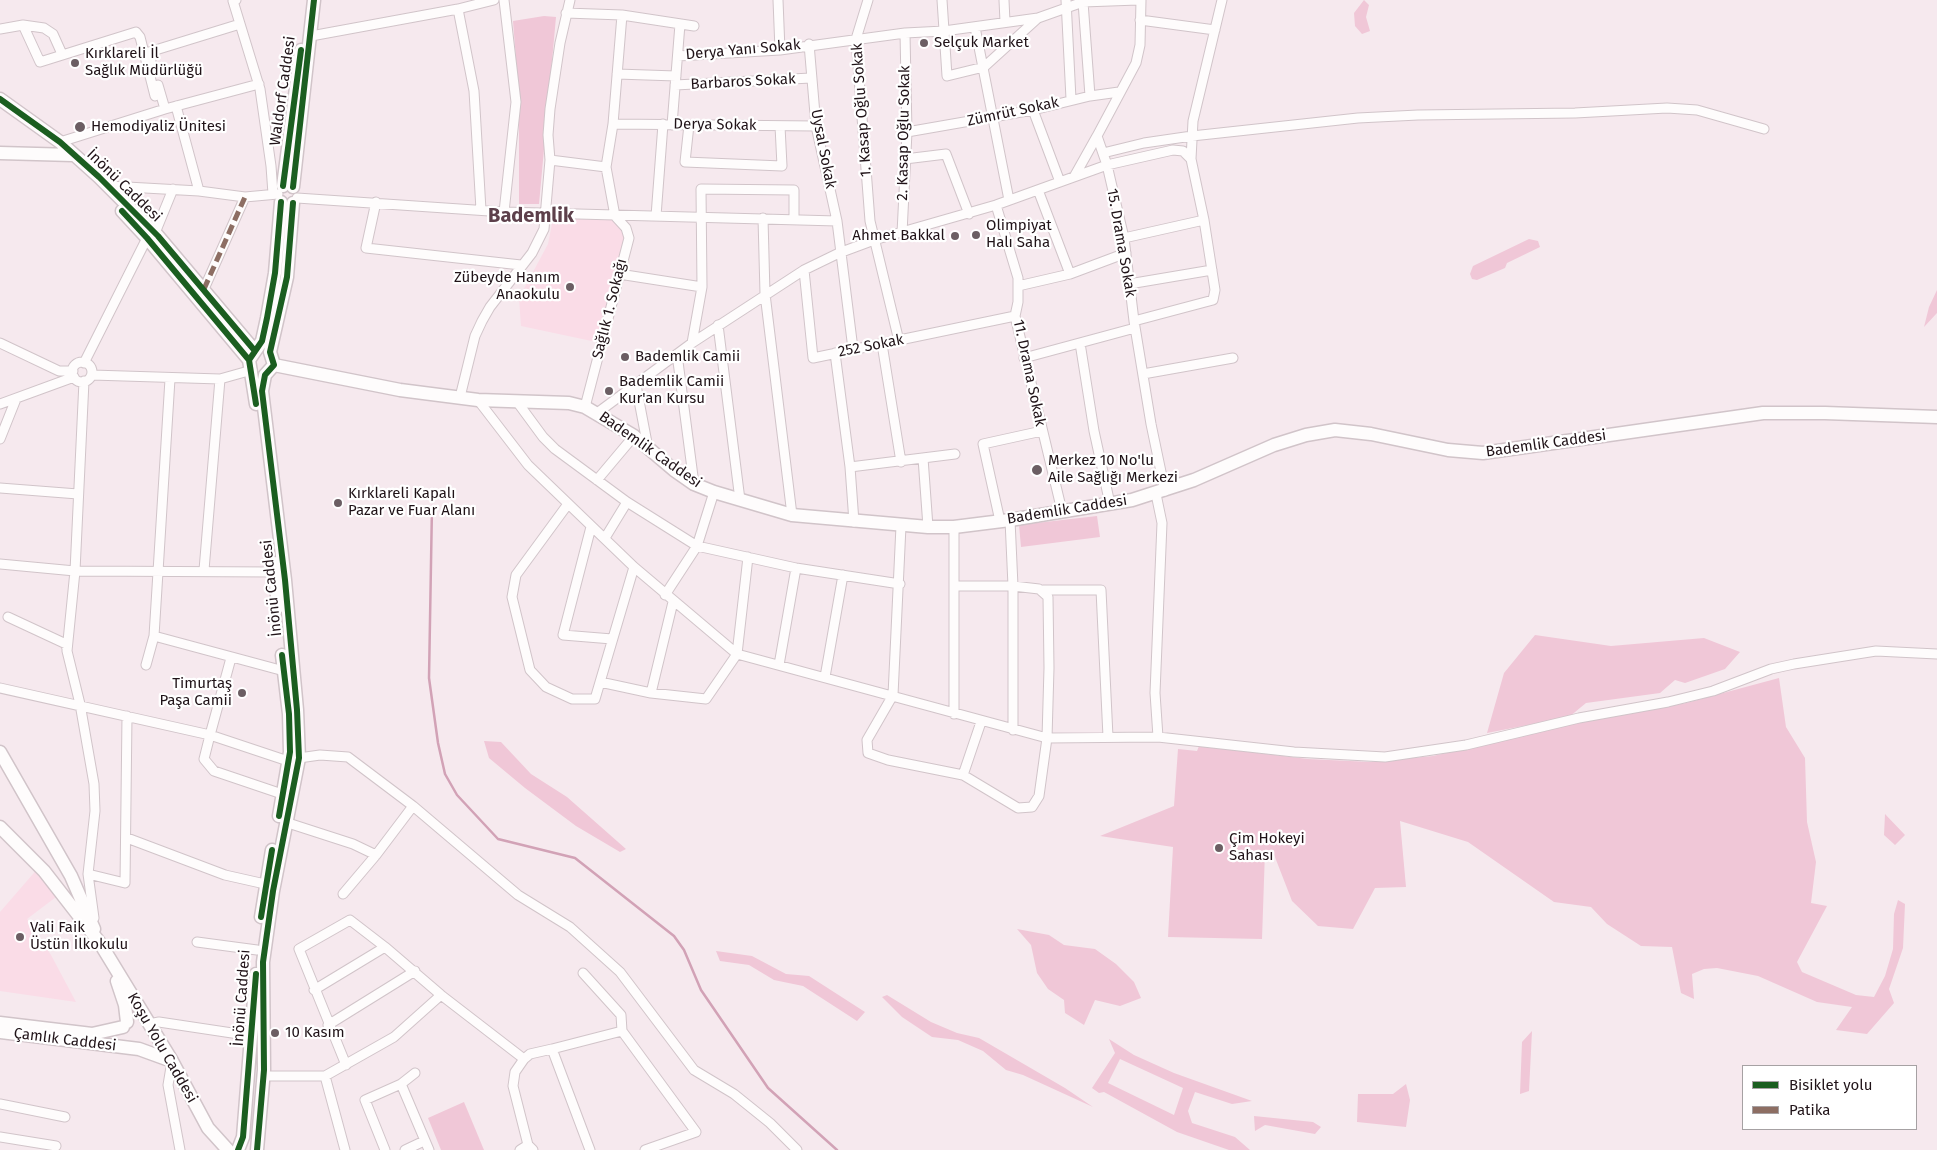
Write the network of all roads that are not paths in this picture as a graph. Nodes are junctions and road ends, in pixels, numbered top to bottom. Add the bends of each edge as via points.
1 (236, 0) edge
2 (306, 0) edge
3 (314, 0) edge
4 (494, 0) edge
5 (504, 0) edge
6 (570, 0) edge
7 (778, 0) edge
8 (868, 0) edge
9 (942, 0) edge
10 (1004, 0) edge
11 (1139, 0) edge
12 (1222, 0) edge
13 (472, 2) edge
14 (1083, 2) junction
15 (1067, 4) edge
16 (458, 9) junction
17 (566, 13) junction
18 (622, 15) junction
19 (1038, 18) junction
20 (1140, 20) junction
21 (1006, 22) junction
22 (240, 24) junction
23 (680, 24) junction
24 (23, 25) junction
25 (694, 26) dead end
26 (975, 27) junction
27 (0, 29) edge
28 (1215, 30) junction
29 (944, 31) junction
30 (905, 33) junction
31 (311, 36) junction
32 (856, 39) junction
33 (809, 44) junction
34 (780, 50) junction
35 (62, 54) junction
36 (678, 56) junction
37 (984, 67) junction
38 (617, 74) junction
39 (811, 78) junction
40 (676, 80) junction
41 (259, 84) junction
42 (1119, 92) junction
43 (155, 96) dead end
44 (1090, 96) junction
45 (0, 99) edge
46 (1071, 100) junction
47 (176, 106) junction
48 (164, 109) junction
49 (1033, 110) junction
50 (993, 118) junction
51 (613, 124) junction
52 (667, 125) junction
53 (689, 125) junction
54 (780, 126) junction
55 (816, 126) junction
56 (1764, 129) dead end
57 (907, 132) junction
58 (1097, 136) junction
59 (1192, 136) junction
60 (60, 142) junction
61 (0, 153) edge
62 (1103, 153) junction
63 (73, 155) junction
64 (905, 159) junction
65 (1191, 159) junction
66 (550, 160) junction
67 (1108, 165) junction
68 (606, 167) junction
69 (1074, 177) junction
70 (1060, 182) junction
71 (109, 186) junction
72 (173, 189) junction
73 (1038, 190) junction
74 (199, 191) junction
75 (285, 195) junction
76 (245, 197) junction
77 (1009, 200) junction
78 (376, 202) junction
79 (996, 206) junction
80 (481, 210) junction
81 (504, 212) junction
82 (547, 214) junction
83 (969, 214) junction
84 (615, 216) junction
85 (656, 216) junction
86 (701, 217) junction
87 (763, 218) junction
88 (794, 219) junction
89 (1204, 220) junction
90 (837, 221) junction
91 (902, 233) junction
92 (151, 235) junction
93 (1124, 238) junction
94 (874, 240) junction
95 (839, 253) junction
96 (1126, 253) junction
97 (522, 265) junction
98 (804, 270) junction
99 (1212, 270) junction
100 (619, 274) junction
101 (1070, 274) junction
102 (1129, 284) junction
103 (1018, 286) junction
104 (702, 287) junction
105 (204, 289) junction
106 (765, 294) junction
107 (1015, 316) junction
108 (718, 325) junction
109 (1134, 325) junction
110 (899, 340) junction
111 (0, 342) edge
112 (692, 343) junction
113 (1080, 343) junction
114 (882, 344) junction
115 (853, 349) junction
116 (834, 353) junction
117 (677, 354) junction
118 (272, 357) junction
119 (1024, 358) junction
120 (1233, 358) dead end
121 (252, 361) junction
122 (84, 363) junction
123 (74, 374) junction
124 (92, 374) junction
125 (1143, 374) junction
126 (265, 376) junction
127 (170, 379) junction
128 (220, 379) junction
129 (84, 381) junction
130 (636, 386) junction
131 (460, 397) junction
132 (16, 399) junction
133 (478, 400) junction
134 (518, 403) junction
135 (0, 404) edge
136 (585, 406) junction
137 (598, 413) junction
138 (1937, 417) edge
139 (1042, 431) junction
140 (634, 436) junction
141 (0, 439) edge
142 (648, 448) junction
143 (955, 454) dead end
144 (923, 458) junction
145 (901, 462) junction
146 (850, 468) junction
147 (597, 480) junction
148 (694, 484) junction
149 (0, 488) edge
150 (714, 492) junction
151 (1161, 492) junction
152 (78, 494) junction
153 (740, 500) junction
154 (627, 502) junction
155 (568, 504) junction
156 (1110, 504) junction
157 (1062, 512) junction
158 (792, 515) junction
159 (1005, 521) junction
160 (854, 522) junction
161 (901, 526) junction
162 (591, 527) junction
163 (928, 527) junction
164 (954, 527) junction
165 (605, 538) junction
166 (697, 546) junction
167 (748, 557) junction
168 (0, 564) edge
169 (634, 567) junction
170 (796, 568) junction
171 (159, 570) junction
172 (204, 570) junction
173 (75, 571) junction
174 (275, 572) junction
175 (843, 575) junction
176 (900, 584) junction
177 (956, 586) junction
178 (1013, 586) junction
179 (1043, 590) junction
180 (665, 595) junction
181 (673, 602) junction
182 (8, 617) dead end
183 (154, 636) junction
184 (612, 639) junction
185 (67, 651) junction
186 (737, 654) junction
187 (1937, 654) edge
188 (231, 658) junction
189 (146, 665) dead end
190 (779, 665) junction
191 (284, 670) junction
192 (825, 677) junction
193 (600, 682) junction
194 (0, 688) edge
195 (650, 693) junction
196 (893, 695) junction
197 (80, 704) junction
198 (954, 714) junction
199 (128, 716) junction
200 (981, 722) junction
201 (1013, 730) junction
202 (210, 736) junction
203 (1158, 737) junction
204 (1047, 738) junction
205 (1108, 738) junction
206 (0, 752) edge
207 (293, 759) junction
208 (963, 775) junction
209 (282, 794) junction
210 (413, 806) junction
211 (285, 822) junction
212 (0, 827) edge
213 (127, 838) junction
214 (376, 855) junction
215 (88, 874) junction
216 (265, 884) junction
217 (343, 894) dead end
218 (197, 942) dead end
219 (100, 943) junction
220 (385, 947) junction
221 (257, 950) junction
222 (110, 960) junction
223 (415, 971) junction
224 (583, 973) dead end
225 (314, 990) junction
226 (441, 995) junction
227 (0, 1023) edge
228 (125, 1024) junction
229 (150, 1025) junction
230 (328, 1025) junction
231 (622, 1031) junction
232 (0, 1032) edge
233 (252, 1036) junction
234 (134, 1049) junction
235 (552, 1050) junction
236 (524, 1059) junction
237 (172, 1061) junction
238 (346, 1065) junction
239 (416, 1073) dead end
240 (264, 1076) junction
241 (325, 1076) junction
242 (401, 1084) junction
243 (0, 1104) edge
244 (65, 1117) dead end
245 (0, 1137) edge
246 (424, 1141) junction
247 (56, 1146) dead end
248 (527, 1148) edge
249 (180, 1150) edge
250 (228, 1150) edge
251 (238, 1150) edge
252 (252, 1150) edge
253 (257, 1150) edge
254 (345, 1150) edge
255 (385, 1150) edge
256 (405, 1150) edge
257 (429, 1150) edge
258 (590, 1150) edge
259 (645, 1150) edge
260 (797, 1150) edge

1 - 22 street via 233,2
2 - 75 main road, Waldorf Caddesi
3 - 31 main road, Waldorf Caddesi
4 - 13 street
5 - 81 street via 516,102
6 - 17 street
7 - 34 street
8 - 32 street, 1. Kasap Oğlu Sokak
9 - 29 street
10 - 21 street
11 - 14 street
11 - 20 street
12 - 28 street
13 - 16 street
14 - 15 street
14 - 44 street
15 - 19 street
15 - 46 street
16 - 31 street
16 - 80 street via 475,101
17 - 18 street
17 - 66 street via 550,109
18 - 23 street
18 - 38 street
19 - 21 street, Derya Yanı Sokak
19 - 37 street
20 - 28 street
20 - 42 street via 1136,63
21 - 26 street, Derya Yanı Sokak
22 - 41 street
22 - 48 street via 149,52
23 - 25 street
23 - 36 street
24 - 27 street
24 - 35 street via 44,28 54,34
24 - 35 street via 40,62
26 - 29 street, Derya Yanı Sokak
26 - 37 street
28 - 59 street
29 - 30 street, Derya Yanı Sokak
29 - 37 street via 946,76
30 - 32 street, Derya Yanı Sokak
30 - 57 street, 2. Kasap Oğlu Sokak
31 - 75 main road, Waldorf Caddesi
32 - 33 street, Derya Yanı Sokak
32 - 94 street, 1. Kasap Oğlu Sokak
33 - 34 street, Derya Yanı Sokak
33 - 39 street, Uysal Sokak
34 - 36 street, Derya Yanı Sokak
35 - 43 street via 136,32
36 - 40 street
37 - 50 street
38 - 40 street, Barbaros Sokak
38 - 51 street
39 - 40 street, Barbaros Sokak
39 - 55 street, Uysal Sokak
40 - 52 street
41 - 47 street
41 - 75 street via 271,166
42 - 44 street, Zümrüt Sokak
42 - 58 street
44 - 46 street, Zümrüt Sokak
45 - 60 main road
46 - 49 street, Zümrüt Sokak
47 - 48 street
47 - 74 street
48 - 60 street
49 - 50 street, Zümrüt Sokak
49 - 70 street
50 - 57 street, Zümrüt Sokak
50 - 77 street
51 - 52 street, Derya Sokak
51 - 68 street
52 - 53 street, Derya Sokak
52 - 85 street
53 - 54 street, Derya Sokak
53 - 54 street via 685,162 782,166
54 - 55 street, Derya Sokak
55 - 90 street, Uysal Sokak
56 - 59 street via 1698,110 1667,108 1358,118
57 - 64 street, 2. Kasap Oğlu Sokak
58 - 62 street, 15. Drama Sokak
58 - 69 street
59 - 62 street
59 - 65 street
60 - 63 main road
61 - 63 main road
62 - 67 street, 15. Drama Sokak
63 - 71 main road, İnönü Caddesi
63 - 92 main road, İnönü Caddesi via 95,184
64 - 83 street via 946,154
64 - 91 street, 2. Kasap Oğlu Sokak
65 - 67 street via 1184,151 1174,150
65 - 89 street
66 - 68 street
66 - 82 street
67 - 69 street
67 - 93 street, 15. Drama Sokak
68 - 84 street
69 - 70 street
70 - 73 street
71 - 72 street
71 - 92 main road, İnönü Caddesi
72 - 74 street
72 - 92 street
73 - 77 street
73 - 101 street
74 - 76 street
75 - 76 street
75 - 78 street
75 - 118 main road, Waldorf Caddesi via 288,277
75 - 121 main road, Waldorf Caddesi via 276,273 262,341
76 - 105 street
77 - 79 street
78 - 80 street
78 - 97 street via 366,248
79 - 83 street
79 - 103 street, 11. Drama Sokak
80 - 81 street
81 - 82 street
82 - 84 street
82 - 97 street via 540,240
83 - 91 street
84 - 85 street
84 - 100 street, Sağlık 1. Sokağı via 626,228 628,238
85 - 86 street
86 - 87 street
86 - 88 street via 701,189 794,190
86 - 104 street
87 - 88 street
87 - 106 street
88 - 90 street
89 - 93 street
89 - 99 street
90 - 95 street, Uysal Sokak
91 - 94 street
92 - 105 main road, İnönü Caddesi
92 - 121 main road, İnönü Caddesi
92 - 122 street
93 - 96 street, 15. Drama Sokak
94 - 95 street
94 - 110 street, 1. Kasap Oğlu Sokak
95 - 98 street
95 - 115 street, Uysal Sokak
96 - 101 street
96 - 102 street, 15. Drama Sokak
97 - 131 street via 482,321 475,336
98 - 106 street
98 - 116 street, 252 Sokak via 813,358
99 - 102 street
99 - 109 street via 1213,300
100 - 104 street
100 - 136 street, Sağlık 1. Sokağı
101 - 103 street
102 - 109 street, 15. Drama Sokak
103 - 107 street, 11. Drama Sokak
104 - 112 street
105 - 121 main road, İnönü Caddesi
106 - 108 street
106 - 158 street
107 - 110 street, 252 Sokak
107 - 119 street, 11. Drama Sokak
108 - 112 street
108 - 153 street
109 - 113 street
109 - 125 street, 15. Drama Sokak
110 - 114 street, 252 Sokak
111 - 123 street via 58,371
112 - 117 street
113 - 119 street
113 - 156 street
114 - 115 street, 252 Sokak
114 - 145 street
115 - 116 street, 252 Sokak
116 - 146 street
117 - 130 street
117 - 148 street
118 - 121 main road, Bademlik Caddesi via 262,349
118 - 126 main road via 272,371
118 - 131 main road, Bademlik Caddesi via 400,390
119 - 139 street, 11. Drama Sokak
120 - 125 street
121 - 126 main road via 259,376
121 - 128 street
121 - 174 main road, İnönü Caddesi
122 - 123 street via 75,366
122 - 124 street via 90,366
123 - 129 street
123 - 132 street
124 - 127 street
124 - 129 street
125 - 151 street, 15. Drama Sokak
126 - 207 main road, İnönü Caddesi via 262,391 297,710
127 - 128 street
127 - 171 street
128 - 172 street
129 - 152 street
130 - 137 street
130 - 142 street
131 - 133 main road, Bademlik Caddesi
132 - 135 street
132 - 141 street
133 - 134 main road, Bademlik Caddesi
133 - 155 street via 528,465
134 - 136 main road, Bademlik Caddesi
134 - 147 street via 549,443
136 - 137 main road, Bademlik Caddesi
137 - 140 main road, Bademlik Caddesi
138 - 151 main road, Bademlik Caddesi via 1763,414 1483,453 1335,430 1274,445
139 - 157 street, 11. Drama Sokak
139 - 159 street via 983,444
140 - 142 main road, Bademlik Caddesi
140 - 147 street
142 - 148 main road, Bademlik Caddesi
143 - 144 street
144 - 145 street
144 - 163 street
145 - 146 street
146 - 160 street
147 - 154 street
148 - 150 main road, Bademlik Caddesi
149 - 152 street
150 - 153 main road, Bademlik Caddesi
150 - 166 street
151 - 156 main road, Bademlik Caddesi
151 - 203 street, 15. Drama Sokak via 1155,693
152 - 173 street
153 - 158 main road, Bademlik Caddesi
154 - 165 street
154 - 166 street
155 - 162 street
155 - 193 street via 516,575 512,597 530,670 546,687 572,699 595,699
156 - 157 main road, Bademlik Caddesi
157 - 159 main road, Bademlik Caddesi
158 - 160 main road, Bademlik Caddesi
159 - 164 main road, Bademlik Caddesi
159 - 178 street
160 - 161 main road, Bademlik Caddesi
161 - 163 main road, Bademlik Caddesi
161 - 176 street
162 - 165 street
162 - 184 street via 563,635
163 - 164 main road, Bademlik Caddesi
164 - 177 street
165 - 169 street
166 - 167 street
166 - 180 street
167 - 170 street
167 - 186 street
168 - 173 street
169 - 180 street
169 - 184 street
170 - 175 street
170 - 190 street
171 - 172 street
171 - 173 street
171 - 183 street
172 - 174 street
173 - 185 street
174 - 191 main road, İnönü Caddesi
175 - 176 street
175 - 192 street
176 - 196 street
177 - 178 street
177 - 198 street
178 - 179 street
178 - 201 street
179 - 204 street via 1049,602
179 - 205 street via 1101,590
180 - 181 street
181 - 186 street
181 - 195 street
182 - 185 street via 66,644
183 - 188 street
183 - 189 street
184 - 193 street
185 - 197 street
186 - 190 street
186 - 195 street via 706,699
187 - 203 street via 1876,651 1794,664 1771,669 1714,691 1668,702 1466,745 1385,757 1294,752
188 - 191 street
188 - 202 street
190 - 192 street
191 - 207 main road, İnönü Caddesi
192 - 196 street
193 - 195 street
194 - 197 street
196 - 198 street
196 - 208 street via 867,740 868,753
197 - 199 street
197 - 215 street via 96,811
198 - 200 street
199 - 202 street
199 - 213 street
200 - 201 street
200 - 208 street
201 - 204 street
202 - 207 street
202 - 209 street via 204,759 214,771
203 - 205 street
204 - 205 street
204 - 208 street via 1039,796 1032,807 1018,808
206 - 219 main road via 71,876
207 - 209 main road, İnönü Caddesi
207 - 210 street via 320,755 348,758
207 - 211 main road, İnönü Caddesi
209 - 216 main road, İnönü Caddesi
210 - 214 street
210 - 260 street via 518,895 570,927 620,972 694,1070 734,1094
211 - 214 street via 353,844
211 - 240 main road, İnönü Caddesi via 263,962
212 - 219 main road, Koşu Yolu Caddesi via 44,872
213 - 215 street via 125,883
213 - 216 street via 225,875
214 - 217 street
215 - 219 street
216 - 221 main road, İnönü Caddesi
218 - 221 street
219 - 222 main road, Koşu Yolu Caddesi
220 - 223 street
220 - 225 street
220 - 225 street via 350,920 299,950
221 - 233 main road, İnönü Caddesi
222 - 228 main road, Koşu Yolu Caddesi via 125,1005
222 - 229 main road, Koşu Yolu Caddesi
223 - 226 street
223 - 230 street
224 - 231 street via 621,1015
225 - 230 street
226 - 236 street
226 - 238 street via 394,1037
227 - 228 main road, Çamlık Caddesi via 92,1034
228 - 229 main road, Çamlık Caddesi
228 - 234 main road, Çamlık Caddesi via 121,1036
229 - 233 street via 159,1022
229 - 234 main road, Çamlık Caddesi via 149,1043
229 - 237 main road, Koşu Yolu Caddesi
230 - 238 street
231 - 235 street
231 - 259 street via 696,1132
232 - 234 main road, Çamlık Caddesi
233 - 251 main road, İnönü Caddesi via 242,1142
234 - 237 main road, Çamlık Caddesi
235 - 236 street via 530,1054
235 - 258 street
236 - 248 street via 515,1072 513,1086
237 - 249 street via 168,1085
237 - 250 main road, Koşu Yolu Caddesi via 213,1136
238 - 241 street
239 - 242 street
240 - 241 street
240 - 253 main road, İnönü Caddesi
241 - 254 street
242 - 246 street
242 - 255 street via 365,1100
243 - 244 street
245 - 247 street
246 - 256 street
246 - 257 street
251 - 252 main road

